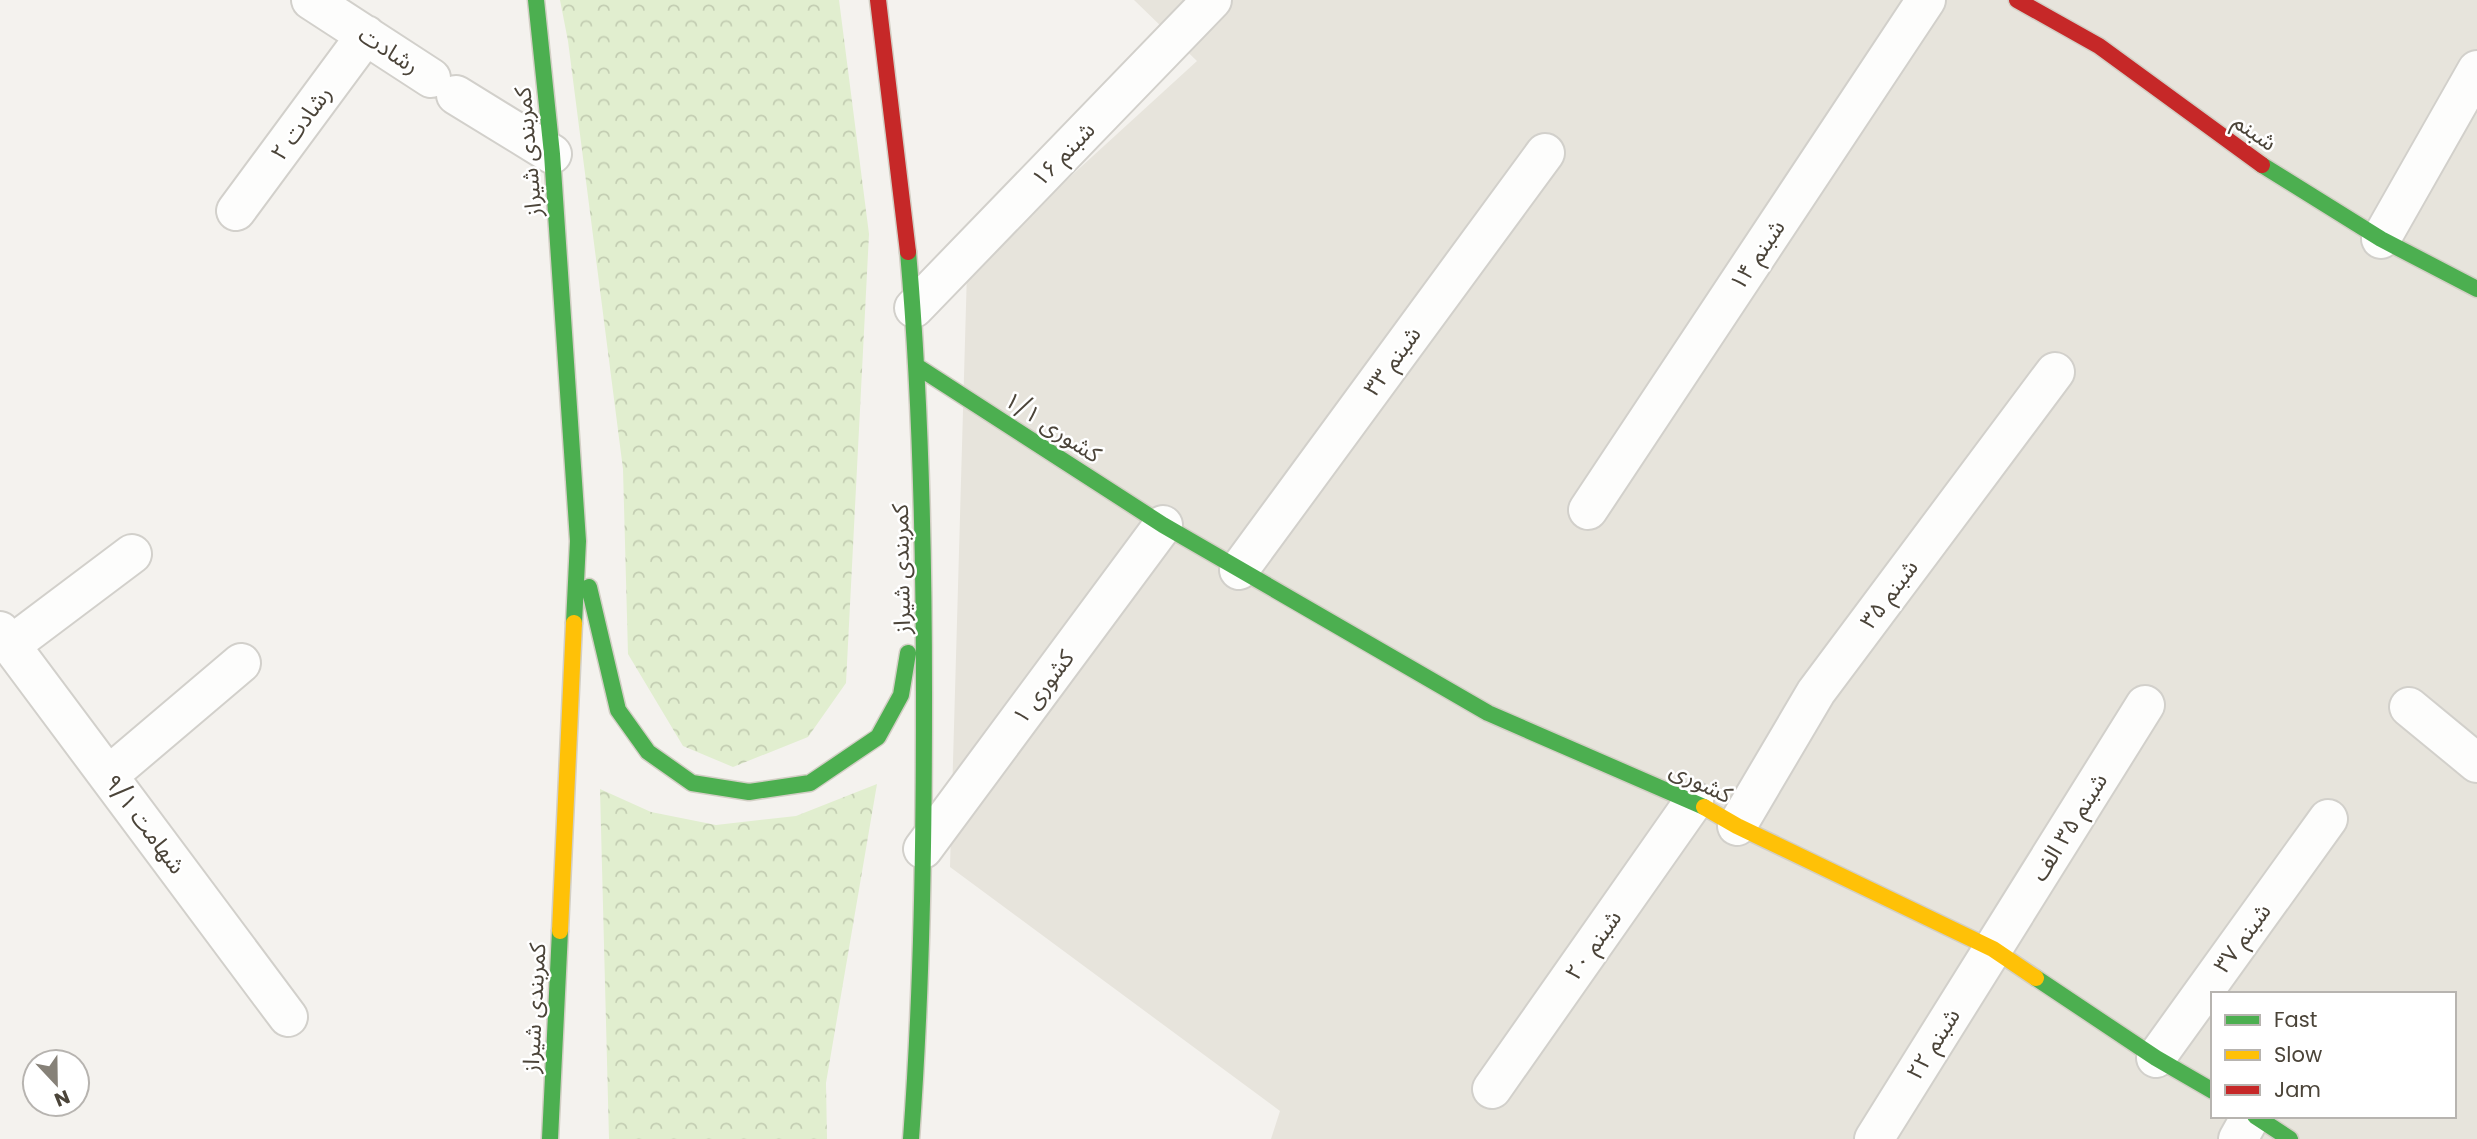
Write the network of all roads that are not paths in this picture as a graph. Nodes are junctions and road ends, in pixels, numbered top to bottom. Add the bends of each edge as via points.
1 (311, 0) edge
2 (536, 0) edge
3 (878, 0) edge
4 (1212, 0) edge
5 (1926, 0) edge
6 (2017, 0) edge
7 (366, 35) junction
8 (2477, 70) edge
9 (1545, 153) dead end
10 (552, 154) junction
11 (236, 211) dead end
12 (2381, 239) junction
13 (2477, 289) edge
14 (914, 308) junction
15 (918, 367) junction
16 (2055, 372) dead end
17 (1588, 510) dead end
18 (1163, 525) junction
19 (578, 541) junction
20 (132, 554) dead end
21 (925, 556) junction
22 (1239, 570) junction
23 (6, 638) edge
24 (241, 663) dead end
25 (2145, 705) dead end
26 (2409, 707) dead end
27 (2477, 763) edge
28 (109, 775) junction
29 (1695, 801) junction
30 (2328, 819) dead end
31 (1737, 825) junction
32 (923, 849) junction
33 (1993, 949) junction
34 (288, 1017) dead end
35 (2155, 1058) junction
36 (1492, 1089) dead end
37 (2211, 1090) edge
38 (2252, 1118) edge
39 (2256, 1118) edge
40 (550, 1139) edge
41 (911, 1139) edge
42 (1874, 1139) edge
43 (2238, 1139) edge
44 (2290, 1139) edge

1 - 7 street, رشادت
2 - 10 main road, کمربندی شیراز
3 - 14 main road, کمربندی شیراز via 897,118
4 - 14 street, ۱۶ شبنم
5 - 17 street, ۱۴ شبنم
6 - 12 main road, شبنم via 2099,46 2246,155
7 - 10 street, رشادت
7 - 11 street, ۲ رشادت
8 - 12 street
9 - 22 street, ۳۳ شبنم
10 - 19 main road, کمربندی شیراز
12 - 13 main road, شبنم
14 - 15 main road, کمربندی شیراز
15 - 18 main road, ۱/۱ کشوری
15 - 21 main road, کمربندی شیراز
16 - 31 street, ۳۵ شبنم via 1816,692
18 - 22 main road, کشوری
18 - 32 street, ۱ کشوری
19 - 21 main road via 618,710 648,752 692,783 749,792 810,783 878,737 901,695
19 - 40 main road, کمربندی شیراز
20 - 23 street
21 - 32 main road, کمربندی شیراز
22 - 29 main road, کشوری via 1488,713
23 - 28 street, ۹/۱ شهامت
24 - 28 street
25 - 33 street, شبنم ۳۵ الف
26 - 27 street
28 - 34 street, ۹/۱ شهامت
29 - 31 main road, کشوری
29 - 36 street, ۲۰ شبنم
30 - 35 street, ۳۷ شبنم
31 - 33 main road, کشوری
32 - 41 main road, کمربندی شیراز
33 - 35 main road, کشوری
33 - 42 street, ۲۲ شبنم
35 - 37 main road, کشوری
38 - 43 street
39 - 44 main road

